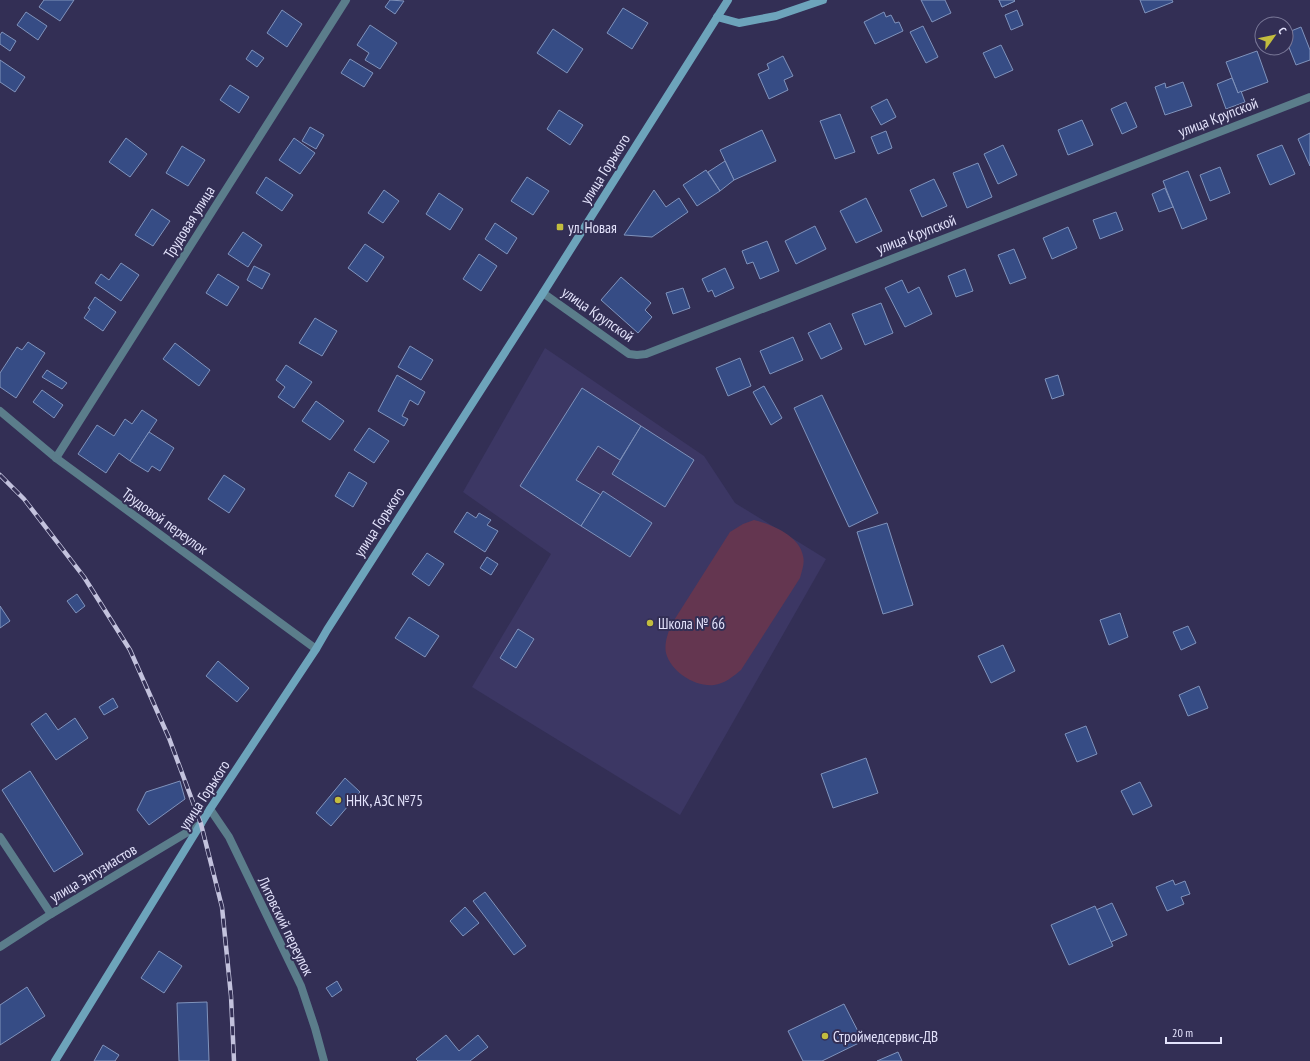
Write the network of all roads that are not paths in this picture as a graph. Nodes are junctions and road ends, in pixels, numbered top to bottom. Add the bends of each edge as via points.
1 (346, 0) edge
2 (728, 0) edge
3 (823, 0) edge
4 (717, 17) junction
5 (1310, 97) edge
6 (543, 293) junction
7 (0, 411) edge
8 (56, 458) junction
9 (316, 649) junction
10 (210, 809) junction
11 (201, 824) junction
12 (0, 837) edge
13 (51, 914) junction
14 (0, 947) edge
15 (55, 1061) edge
16 (324, 1061) edge

1 - 8 street, Трудовая улица
2 - 4 main road, улица Горького
3 - 4 main road via 776,16 739,23
4 - 6 main road, улица Горького
5 - 6 street, улица Крупской via 646,354 629,354
6 - 9 main road, улица Горького
7 - 8 street, Трудовой переулок
8 - 9 street, Трудовой переулок
9 - 10 main road, улица Горького
10 - 11 main road, улица Горького
10 - 16 street, Литовский переулок via 229,837 301,986
11 - 13 street, улица Энтузиастов
11 - 15 main road, улица Горького
12 - 13 street
13 - 14 street, улица Энтузиастов

